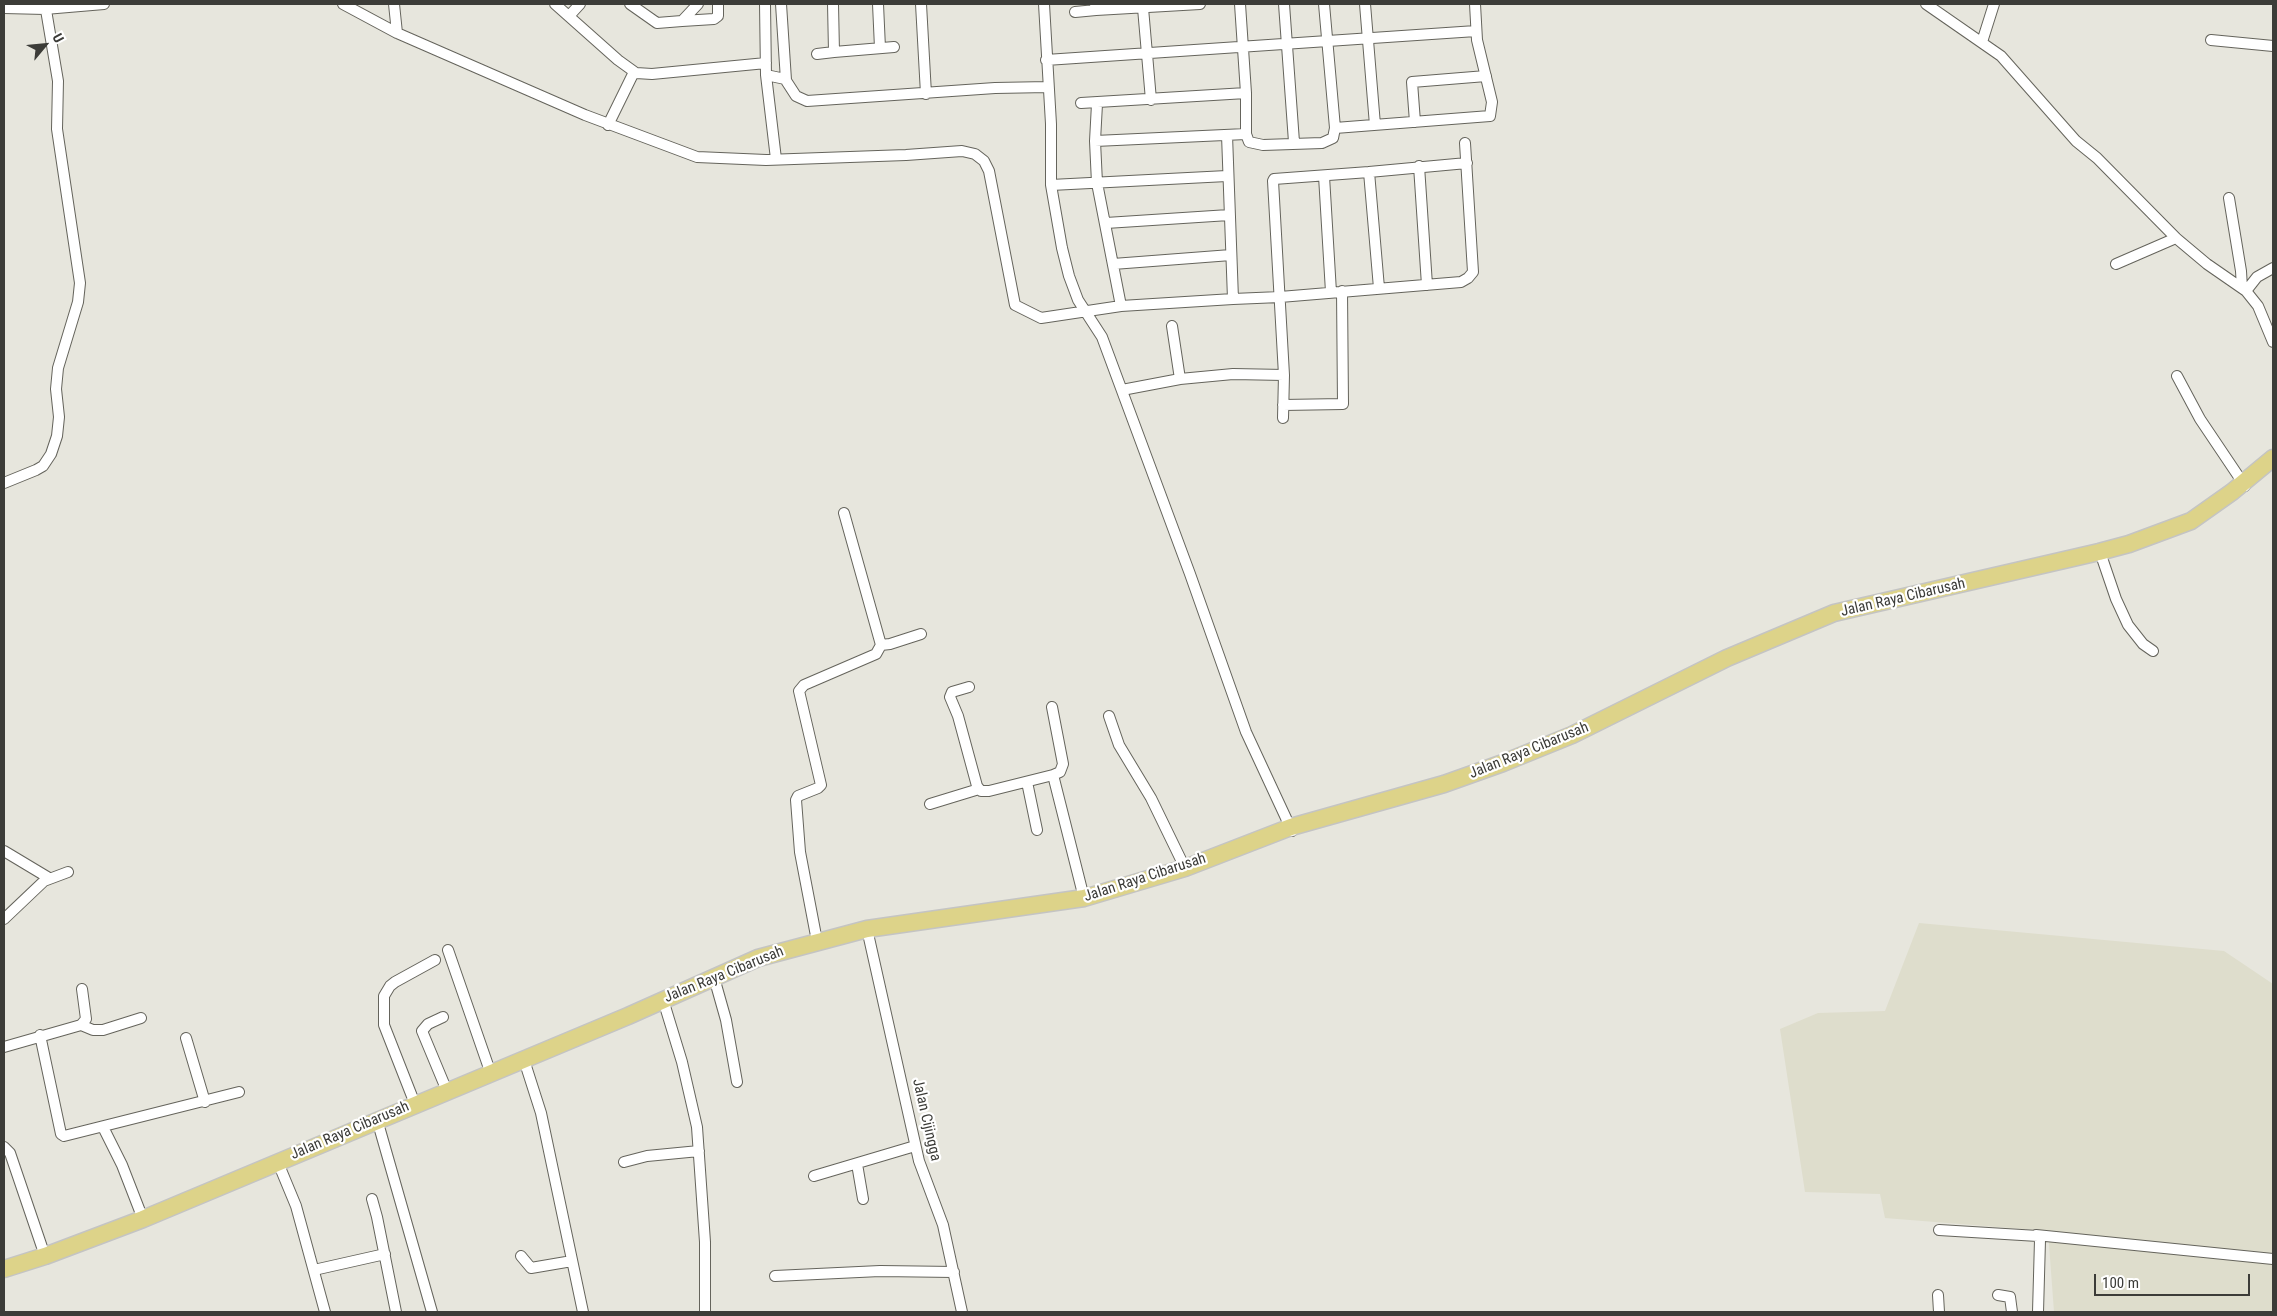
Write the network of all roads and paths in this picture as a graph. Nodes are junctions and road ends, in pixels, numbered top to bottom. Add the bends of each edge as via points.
1 (104, 4) edge
2 (343, 4) edge
3 (394, 4) edge
4 (555, 4) edge
5 (580, 4) edge
6 (698, 4) edge
7 (718, 4) edge
8 (765, 4) edge
9 (781, 4) edge
10 (833, 4) edge
11 (878, 4) edge
12 (921, 4) edge
13 (1044, 4) edge
14 (1194, 4) edge
15 (1200, 4) edge
16 (1240, 4) edge
17 (1284, 4) edge
18 (1324, 4) edge
19 (1365, 4) edge
20 (1475, 4) edge
21 (1926, 4) edge
22 (1994, 4) edge
23 (45, 6) edge
24 (637, 6) edge
25 (1095, 7) edge
26 (4, 8) edge
27 (1143, 8) junction
28 (1075, 12) dead end
29 (569, 16) junction
30 (682, 21) junction
31 (1476, 31) junction
32 (397, 33) junction
33 (1368, 39) junction
34 (2211, 40) dead end
35 (1327, 42) junction
36 (1982, 42) junction
37 (1288, 45) junction
38 (2273, 46) edge
39 (894, 47) dead end
40 (1243, 47) junction
41 (880, 48) junction
42 (834, 52) junction
43 (817, 54) dead end
44 (1146, 54) junction
45 (1046, 60) junction
46 (766, 63) junction
47 (634, 72) junction
48 (766, 75) junction
49 (1486, 76) junction
50 (786, 80) junction
51 (1048, 87) junction
52 (1246, 93) junction
53 (926, 94) junction
54 (1150, 100) junction
55 (1081, 103) dead end
56 (1097, 104) junction
57 (1416, 122) junction
58 (608, 125) junction
59 (1375, 125) junction
60 (1336, 128) junction
61 (1246, 134) junction
62 (1227, 135) junction
63 (1095, 141) junction
64 (1294, 142) junction
65 (1465, 143) dead end
66 (776, 159) junction
67 (1466, 163) junction
68 (1419, 166) junction
69 (1369, 172) junction
70 (1227, 176) junction
71 (1324, 176) junction
72 (1097, 183) junction
73 (1050, 185) junction
74 (2229, 198) dead end
75 (1228, 215) junction
76 (1106, 223) junction
77 (2176, 238) junction
78 (1231, 255) junction
79 (1113, 264) junction
80 (2116, 264) dead end
81 (2273, 268) edge
82 (1427, 285) junction
83 (1379, 288) junction
84 (2244, 290) junction
85 (1342, 291) junction
86 (1330, 292) junction
87 (1280, 297) junction
88 (1234, 299) junction
89 (1122, 306) junction
90 (1075, 313) junction
91 (1172, 326) dead end
92 (2273, 342) edge
93 (1284, 375) junction
94 (2177, 376) dead end
95 (1180, 379) junction
96 (1122, 390) junction
97 (1283, 405) junction
98 (1283, 418) dead end
99 (2273, 458) edge
100 (2273, 469) edge
101 (4, 483) edge
102 (2245, 486) junction
103 (844, 513) dead end
104 (2101, 555) junction
105 (921, 634) dead end
106 (881, 645) junction
107 (2153, 651) dead end
108 (969, 686) dead end
109 (1052, 707) dead end
110 (1110, 716) dead end
111 (1053, 775) junction
112 (1027, 782) junction
113 (979, 790) junction
114 (930, 804) dead end
115 (1037, 830) dead end
116 (1284, 831) junction
117 (1253, 842) junction
118 (4, 851) edge
119 (1185, 868) junction
120 (68, 872) dead end
121 (49, 878) junction
122 (1084, 898) junction
123 (4, 919) edge
124 (867, 930) junction
125 (817, 941) junction
126 (448, 950) dead end
127 (435, 960) dead end
128 (715, 981) junction
129 (82, 989) dead end
130 (664, 1003) junction
131 (443, 1017) dead end
132 (140, 1018) dead end
133 (81, 1025) junction
134 (40, 1035) junction
135 (186, 1038) dead end
136 (4, 1046) edge
137 (525, 1063) junction
138 (491, 1074) junction
139 (737, 1082) dead end
140 (447, 1091) junction
141 (239, 1092) dead end
142 (205, 1102) junction
143 (415, 1104) junction
144 (385, 1119) junction
145 (103, 1127) junction
146 (915, 1146) junction
147 (4, 1147) edge
148 (699, 1151) junction
149 (624, 1162) dead end
150 (857, 1164) junction
151 (279, 1165) junction
152 (814, 1176) dead end
153 (372, 1199) dead end
154 (864, 1199) dead end
155 (143, 1219) junction
156 (1939, 1230) dead end
157 (2036, 1235) junction
158 (385, 1254) junction
159 (45, 1256) junction
160 (521, 1256) dead end
161 (2273, 1258) edge
162 (572, 1261) junction
163 (4, 1269) edge
164 (314, 1270) junction
165 (954, 1272) junction
166 (4, 1273) edge
167 (775, 1276) dead end
168 (1938, 1295) dead end
169 (1998, 1295) dead end
170 (325, 1312) edge
171 (396, 1312) edge
172 (432, 1312) edge
173 (583, 1312) edge
174 (705, 1312) edge
175 (962, 1312) edge
176 (1939, 1312) edge
177 (2012, 1312) edge
178 (2038, 1312) edge

1 - 23 street
2 - 32 street
3 - 32 street
4 - 29 street
5 - 29 street
6 - 30 street
7 - 30 street via 718,16 714,19
8 - 46 street
9 - 50 street
10 - 42 street
11 - 41 street
12 - 53 street
13 - 45 street
14 - 15 street
14 - 27 street
16 - 40 street
17 - 37 street
18 - 35 street
19 - 33 street
20 - 31 street
21 - 36 street
22 - 36 street
23 - 26 street
23 - 101 street via 58,81 57,129 79,277 78,302 58,368 59,417 51,454 43,466
24 - 30 street via 657,24
25 - 27 street
25 - 28 street
27 - 44 street
29 - 47 street
31 - 33 street
31 - 49 street
32 - 58 street
33 - 35 street
33 - 59 street
34 - 38 street
35 - 37 street
35 - 60 street
36 - 77 street via 2007,62 2076,141
37 - 40 street
37 - 64 street
39 - 41 street
40 - 44 street
40 - 52 street
41 - 42 street
42 - 43 street
44 - 45 street
44 - 54 street
45 - 51 street
46 - 47 street via 652,74
46 - 48 street
47 - 58 street
48 - 50 street
48 - 66 street
49 - 57 street via 1412,82
49 - 57 street via 1492,102 1490,116
50 - 53 street via 796,96 807,101
51 - 53 street via 1014,86
51 - 73 street
52 - 54 street
52 - 61 street
54 - 56 street
55 - 56 street
56 - 63 street
57 - 59 street
58 - 66 street via 696,157
59 - 60 street
60 - 64 street via 1329,141
61 - 62 street
61 - 64 street via 1253,143
62 - 63 street
62 - 70 street
63 - 72 street
65 - 67 street
66 - 90 street via 962,151 975,154 989,171 1015,305 1041,318
67 - 68 street
67 - 82 street via 1473,272 1461,282
68 - 69 street
68 - 82 street
69 - 71 street
69 - 83 street
70 - 72 street
70 - 75 street
71 - 86 street
71 - 87 street via 1273,181
72 - 73 street
72 - 76 street
73 - 90 street via 1073,289
74 - 84 street
75 - 76 street
75 - 78 street
76 - 79 street
77 - 80 street
77 - 84 street
78 - 79 street
78 - 88 street
79 - 89 street
81 - 84 street via 2254,279
82 - 83 street
83 - 85 street
84 - 92 street via 2258,306
85 - 86 street
85 - 97 street via 1343,404
86 - 87 street
87 - 88 street
87 - 93 street
88 - 89 street
89 - 90 street
90 - 96 street via 1099,330
91 - 95 street
93 - 95 street via 1233,374
93 - 97 street
94 - 102 street via 2200,419
95 - 96 street
96 - 116 street
97 - 98 street
99 - 102 main road, Jalan Raya Cibarusah
100 - 102 main road, Jalan Raya Cibarusah
102 - 104 main road, Jalan Raya Cibarusah via 2192,525
102 - 116 main road, Jalan Raya Cibarusah via 2198,518 2129,544 1834,613 1727,658 1613,716 1503,764
103 - 106 street
104 - 107 street via 2128,624 2142,644
104 - 116 main road, Jalan Raya Cibarusah via 1835,617 1728,661 1631,711 1529,757 1445,788
105 - 106 street
106 - 125 street via 876,654 804,685 799,691 821,785 796,800 800,852
108 - 113 street via 952,692 950,697
109 - 111 street via 1063,764 1060,772
110 - 119 street via 1119,745 1151,798
111 - 112 street
111 - 122 street
112 - 113 street via 989,791
112 - 115 street
113 - 114 street
116 - 117 main road, Jalan Raya Cibarusah
117 - 119 main road, Jalan Raya Cibarusah
117 - 124 main road, Jalan Raya Cibarusah via 1186,871 1085,901
118 - 121 street
119 - 122 main road, Jalan Raya Cibarusah
120 - 121 street
121 - 123 street
122 - 124 main road, Jalan Raya Cibarusah
124 - 125 main road, Jalan Raya Cibarusah
124 - 128 main road, Jalan Raya Cibarusah via 778,955
124 - 146 street, Jalan Cijingga
125 - 138 main road, Jalan Raya Cibarusah via 758,958
126 - 138 street
127 - 143 street via 395,982 384,996 384,1025
128 - 130 main road, Jalan Raya Cibarusah
128 - 139 street
129 - 133 street via 86,1019
130 - 137 main road, Jalan Raya Cibarusah
130 - 148 street via 682,1062
131 - 140 street via 422,1031
132 - 133 street via 103,1030
133 - 134 street
134 - 136 street
134 - 145 street via 62,1135
135 - 142 street
137 - 144 main road, Jalan Raya Cibarusah
137 - 162 street via 541,1112
138 - 140 main road, Jalan Raya Cibarusah
140 - 143 main road, Jalan Raya Cibarusah
141 - 142 street
142 - 145 street
143 - 144 main road, Jalan Raya Cibarusah
144 - 151 main road, Jalan Raya Cibarusah
144 - 155 main road, Jalan Raya Cibarusah
144 - 172 street
145 - 155 street via 119,1157
146 - 150 street
146 - 165 street, Jalan Cijingga via 943,1225
147 - 159 street via 10,1153
148 - 149 street via 647,1156
148 - 174 street via 705,1242
150 - 152 street
150 - 154 street
151 - 164 street via 296,1206
151 - 166 main road, Jalan Raya Cibarusah via 135,1226
153 - 158 street
155 - 159 main road, Jalan Raya Cibarusah
156 - 157 street
157 - 161 street
157 - 178 street via 2040,1240
158 - 164 street
158 - 171 street
159 - 163 main road, Jalan Raya Cibarusah
160 - 162 street via 532,1268
162 - 173 street
164 - 170 street
165 - 167 street via 880,1271
165 - 175 street, Jalan Cijingga
168 - 176 street
169 - 177 street via 2010,1298

